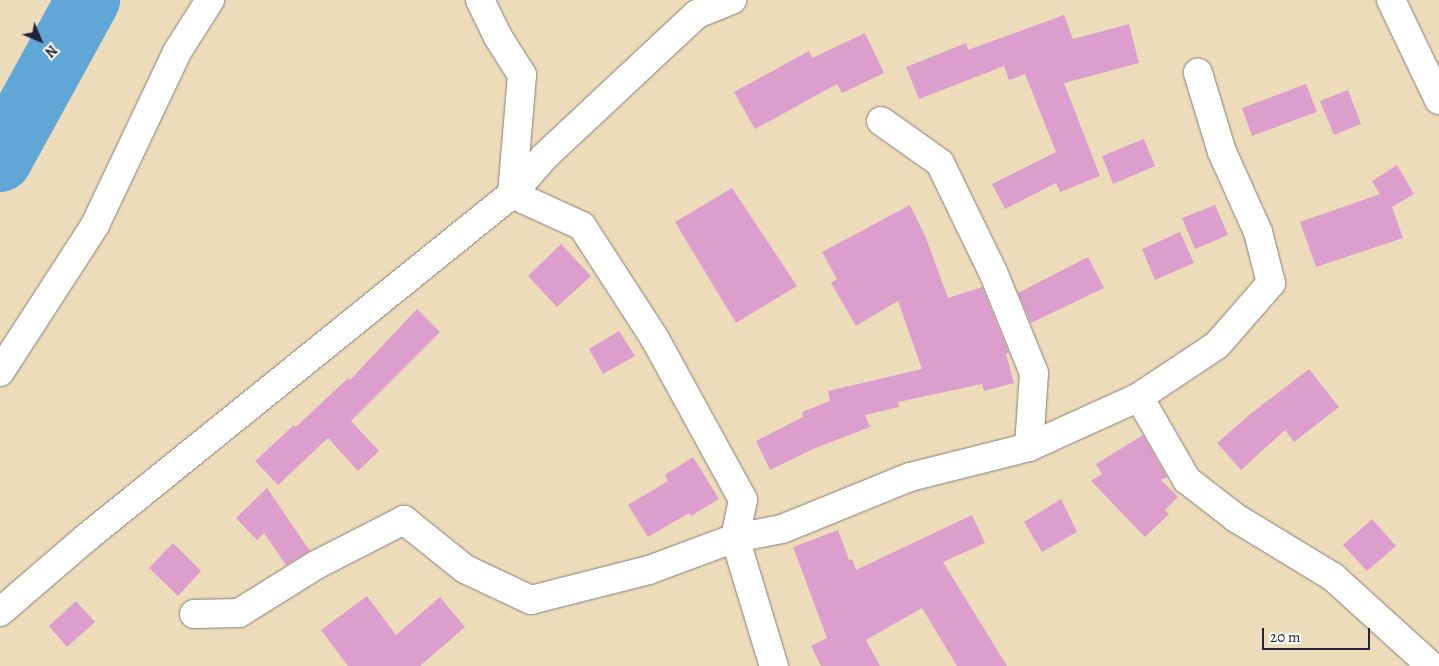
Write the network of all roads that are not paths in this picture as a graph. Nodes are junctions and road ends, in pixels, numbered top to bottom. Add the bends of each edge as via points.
1 (210, 0) edge
2 (480, 0) edge
3 (732, 0) edge
4 (1391, 0) edge
5 (1198, 73) dead end
6 (1439, 100) edge
7 (880, 121) dead end
8 (512, 194) junction
9 (0, 372) edge
10 (1139, 397) junction
11 (1029, 447) junction
12 (735, 538) junction
13 (0, 612) edge
14 (194, 614) dead end
15 (1439, 657) edge
16 (774, 666) edge
17 (1430, 666) edge

1 - 9 street via 177,52 95,225
2 - 8 street via 522,75
3 - 8 street via 697,14 544,157
4 - 6 street
5 - 10 street via 1222,152 1258,232 1271,283 1217,345
7 - 11 street via 940,163 993,272 1034,373
8 - 12 street via 582,226 588,234 655,339 743,500
8 - 13 street via 86,538
10 - 11 street
10 - 17 street via 1187,480 1236,518 1333,577
11 - 12 street via 910,476 782,529
12 - 14 street via 649,570 531,600 465,569 404,520 316,565 239,613
12 - 16 street
15 - 17 street

